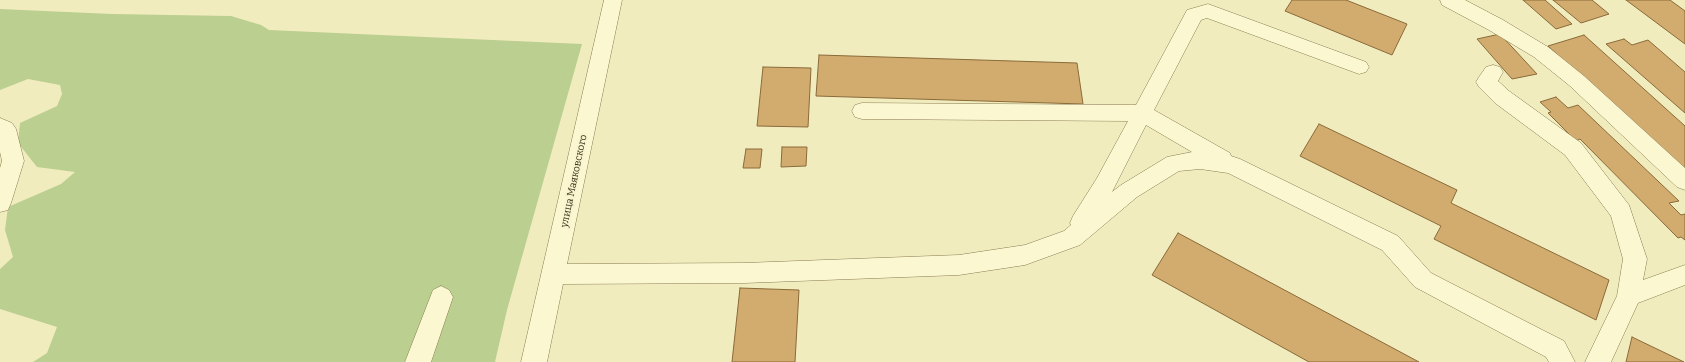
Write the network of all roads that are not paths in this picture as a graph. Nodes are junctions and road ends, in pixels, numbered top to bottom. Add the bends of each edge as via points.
1 (613, 0) edge
2 (1449, 0) edge
3 (1359, 67) dead end
4 (1493, 72) dead end
5 (862, 110) dead end
6 (1142, 113) junction
7 (0, 126) edge
8 (1232, 165) junction
9 (1685, 180) edge
10 (0, 203) edge
11 (1072, 238) junction
12 (553, 274) junction
13 (1685, 275) edge
14 (1629, 296) junction
15 (441, 297) dead end
16 (418, 362) edge
17 (534, 362) edge
18 (1562, 362) edge
19 (1598, 362) edge

1 - 12 street, улица Маяковского
2 - 9 street via 1541,52 1577,81
3 - 6 street via 1208,11 1194,15
4 - 14 street via 1486,82 1502,97 1573,149 1622,212 1635,260
5 - 6 street
6 - 8 street
6 - 11 street via 1106,184
7 - 10 street via 5,129 13,161
8 - 11 street via 1200,160 1175,163 1129,191
8 - 18 street via 1390,243 1423,280 1555,350
11 - 12 street via 1025,255 959,265 744,274
12 - 17 street, улица Маяковского
13 - 14 street
14 - 19 street
15 - 16 street

